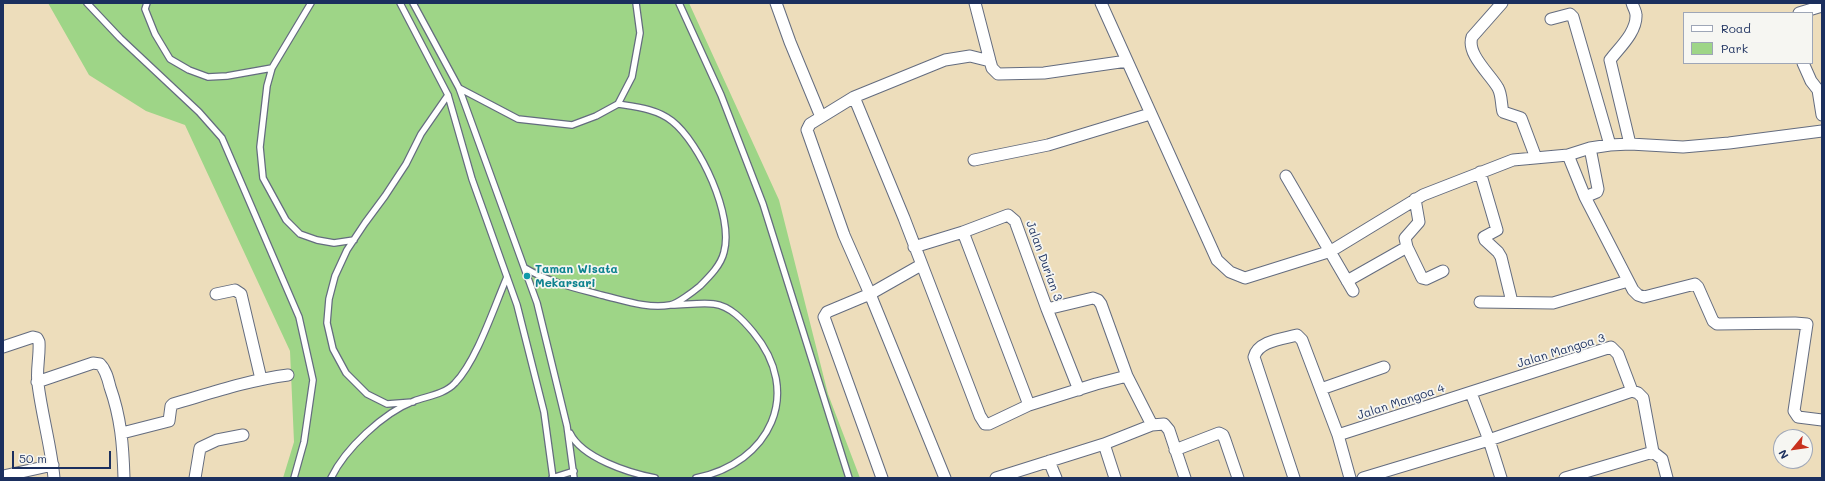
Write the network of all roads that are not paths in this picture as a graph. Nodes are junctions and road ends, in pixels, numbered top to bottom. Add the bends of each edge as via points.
1 (88, 3) edge
2 (147, 3) edge
3 (311, 3) edge
4 (400, 3) edge
5 (412, 3) edge
6 (636, 3) edge
7 (679, 3) edge
8 (776, 3) edge
9 (975, 3) edge
10 (1101, 3) edge
11 (1502, 3) edge
12 (1632, 3) edge
13 (1822, 6) edge
14 (1802, 12) edge
15 (1552, 19) dead end
16 (990, 61) junction
17 (1127, 61) junction
18 (1803, 64) edge
19 (272, 68) junction
20 (459, 88) junction
21 (448, 95) junction
22 (854, 97) junction
23 (618, 104) junction
24 (1150, 114) junction
25 (1822, 116) edge
26 (821, 117) junction
27 (1822, 130) edge
28 (1630, 144) junction
29 (1610, 145) junction
30 (1590, 148) junction
31 (1568, 155) junction
32 (1536, 158) junction
33 (974, 160) dead end
34 (1480, 172) junction
35 (1286, 176) dead end
36 (1585, 197) junction
37 (1415, 199) junction
38 (963, 232) junction
39 (354, 240) junction
40 (914, 247) junction
41 (1407, 247) junction
42 (1331, 251) junction
43 (921, 265) junction
44 (524, 268) junction
45 (1443, 271) dead end
46 (507, 277) junction
47 (1347, 281) junction
48 (1628, 281) junction
49 (1353, 291) dead end
50 (216, 294) dead end
51 (870, 294) junction
52 (1480, 302) dead end
53 (1512, 302) junction
54 (671, 306) junction
55 (1047, 309) junction
56 (3, 347) edge
57 (1384, 367) dead end
58 (288, 375) dead end
59 (1127, 376) junction
60 (261, 379) junction
61 (37, 382) junction
62 (1322, 389) junction
63 (1079, 390) junction
64 (1632, 390) junction
65 (1471, 393) junction
66 (413, 402) junction
67 (1029, 405) junction
68 (1822, 420) edge
69 (1152, 425) junction
70 (567, 426) junction
71 (122, 433) junction
72 (243, 435) dead end
73 (1338, 435) junction
74 (1489, 440) junction
75 (1104, 444) junction
76 (1175, 450) junction
77 (1653, 452) junction
78 (1049, 461) junction
79 (53, 465) junction
80 (574, 471) junction
81 (3, 476) edge
82 (1000, 477) edge
83 (54, 478) edge
84 (124, 478) edge
85 (195, 478) edge
86 (294, 478) edge
87 (331, 478) edge
88 (553, 478) edge
89 (574, 478) edge
90 (655, 478) edge
91 (696, 478) edge
92 (848, 478) edge
93 (882, 478) edge
94 (945, 478) edge
95 (1056, 478) edge
96 (1115, 478) edge
97 (1185, 478) edge
98 (1238, 478) edge
99 (1294, 478) edge
100 (1350, 478) edge
101 (1364, 478) edge
102 (1501, 478) edge
103 (1565, 478) edge
104 (1667, 478) edge

1 - 86 lane via 222,138 299,317 313,380 304,442
2 - 19 lane via 145,9 155,34 170,59 189,70 208,77
3 - 19 lane
4 - 21 lane
5 - 20 lane
6 - 23 lane via 640,34 632,77
7 - 92 lane via 720,95 763,204
8 - 26 street
9 - 16 street
10 - 17 street
11 - 32 street via 1472,36 1471,41 1477,62 1498,88 1504,112 1521,118
12 - 28 street via 1636,14 1635,25 1610,60
13 - 14 street
15 - 29 street via 1566,14 1574,17
16 - 17 street via 994,72 998,74 1052,72
16 - 22 street via 970,56 945,60
17 - 24 street
18 - 25 street via 1818,90
19 - 39 lane via 267,86 261,140 263,178 286,220 300,234 334,243
20 - 23 lane via 518,119 572,125
20 - 44 lane
21 - 39 lane via 421,134 406,164
21 - 46 lane via 472,179
22 - 26 street
22 - 40 street
23 - 54 lane via 657,111 686,133 712,178 724,217 724,252 712,274
24 - 33 street via 1048,146
24 - 42 street via 1217,260 1230,272 1245,278
26 - 51 street via 808,125 808,132 844,235
27 - 28 street via 1683,147
28 - 29 street
29 - 30 street
30 - 31 street
30 - 36 street via 1598,189 1597,192
31 - 32 street
31 - 36 street
32 - 34 street via 1514,160
34 - 37 street
34 - 53 street via 1496,230 1484,237 1501,257
35 - 42 street
36 - 48 street
37 - 41 street via 1419,222 1405,239
37 - 42 street
38 - 40 street, Jalan Durian 3
38 - 55 street, Jalan Durian 3 via 1008,215 1016,221
38 - 67 street
39 - 66 lane via 336,276 329,300 327,323 334,349 346,373 367,394 387,404
40 - 43 street
41 - 45 street via 1422,278 1426,279
41 - 47 street
42 - 47 street
43 - 51 street
43 - 67 street via 983,421 989,424
44 - 54 lane via 540,277 641,305
44 - 70 lane via 537,303
46 - 66 lane via 466,370 454,384 432,396
46 - 88 lane via 544,412
47 - 49 street
48 - 53 street via 1553,303
48 - 68 street via 1638,295 1644,297 1695,284 1717,324 1807,324 1794,411 1798,416
50 - 60 street via 235,290 241,294
51 - 93 street via 827,312 824,317
51 - 94 street
52 - 53 street
54 - 91 lane via 714,304 730,310 746,323 763,344 772,362 777,385 778,404 767,434 744,458 714,474
55 - 59 street via 1093,298 1098,300
55 - 63 street, Jalan Durian 3
56 - 61 street via 37,338
57 - 62 street
58 - 60 street
59 - 63 street
59 - 69 street
60 - 71 street via 173,404 169,421
61 - 71 street via 99,363 105,371 116,404
61 - 79 street
62 - 73 street
62 - 99 street via 1298,335 1262,345 1256,351 1254,357
63 - 67 street
64 - 65 street, Jalan Mangoa 3 via 1618,354 1611,347
64 - 74 street
64 - 77 street via 1643,398
65 - 73 street, Jalan Mangoa 4
65 - 74 street
66 - 87 lane via 390,415 362,437 337,465
69 - 75 street
69 - 76 street via 1164,424 1169,430
70 - 80 lane
70 - 90 lane via 574,440 602,461
71 - 84 street
72 - 85 street via 217,440 200,448
73 - 100 street
74 - 101 street
74 - 102 street
75 - 78 street
75 - 96 street
76 - 97 street
76 - 98 street via 1219,433 1223,435
77 - 103 street
77 - 104 street via 1662,459
78 - 82 street
78 - 95 street
79 - 81 street
79 - 83 street
80 - 88 lane
80 - 89 lane

